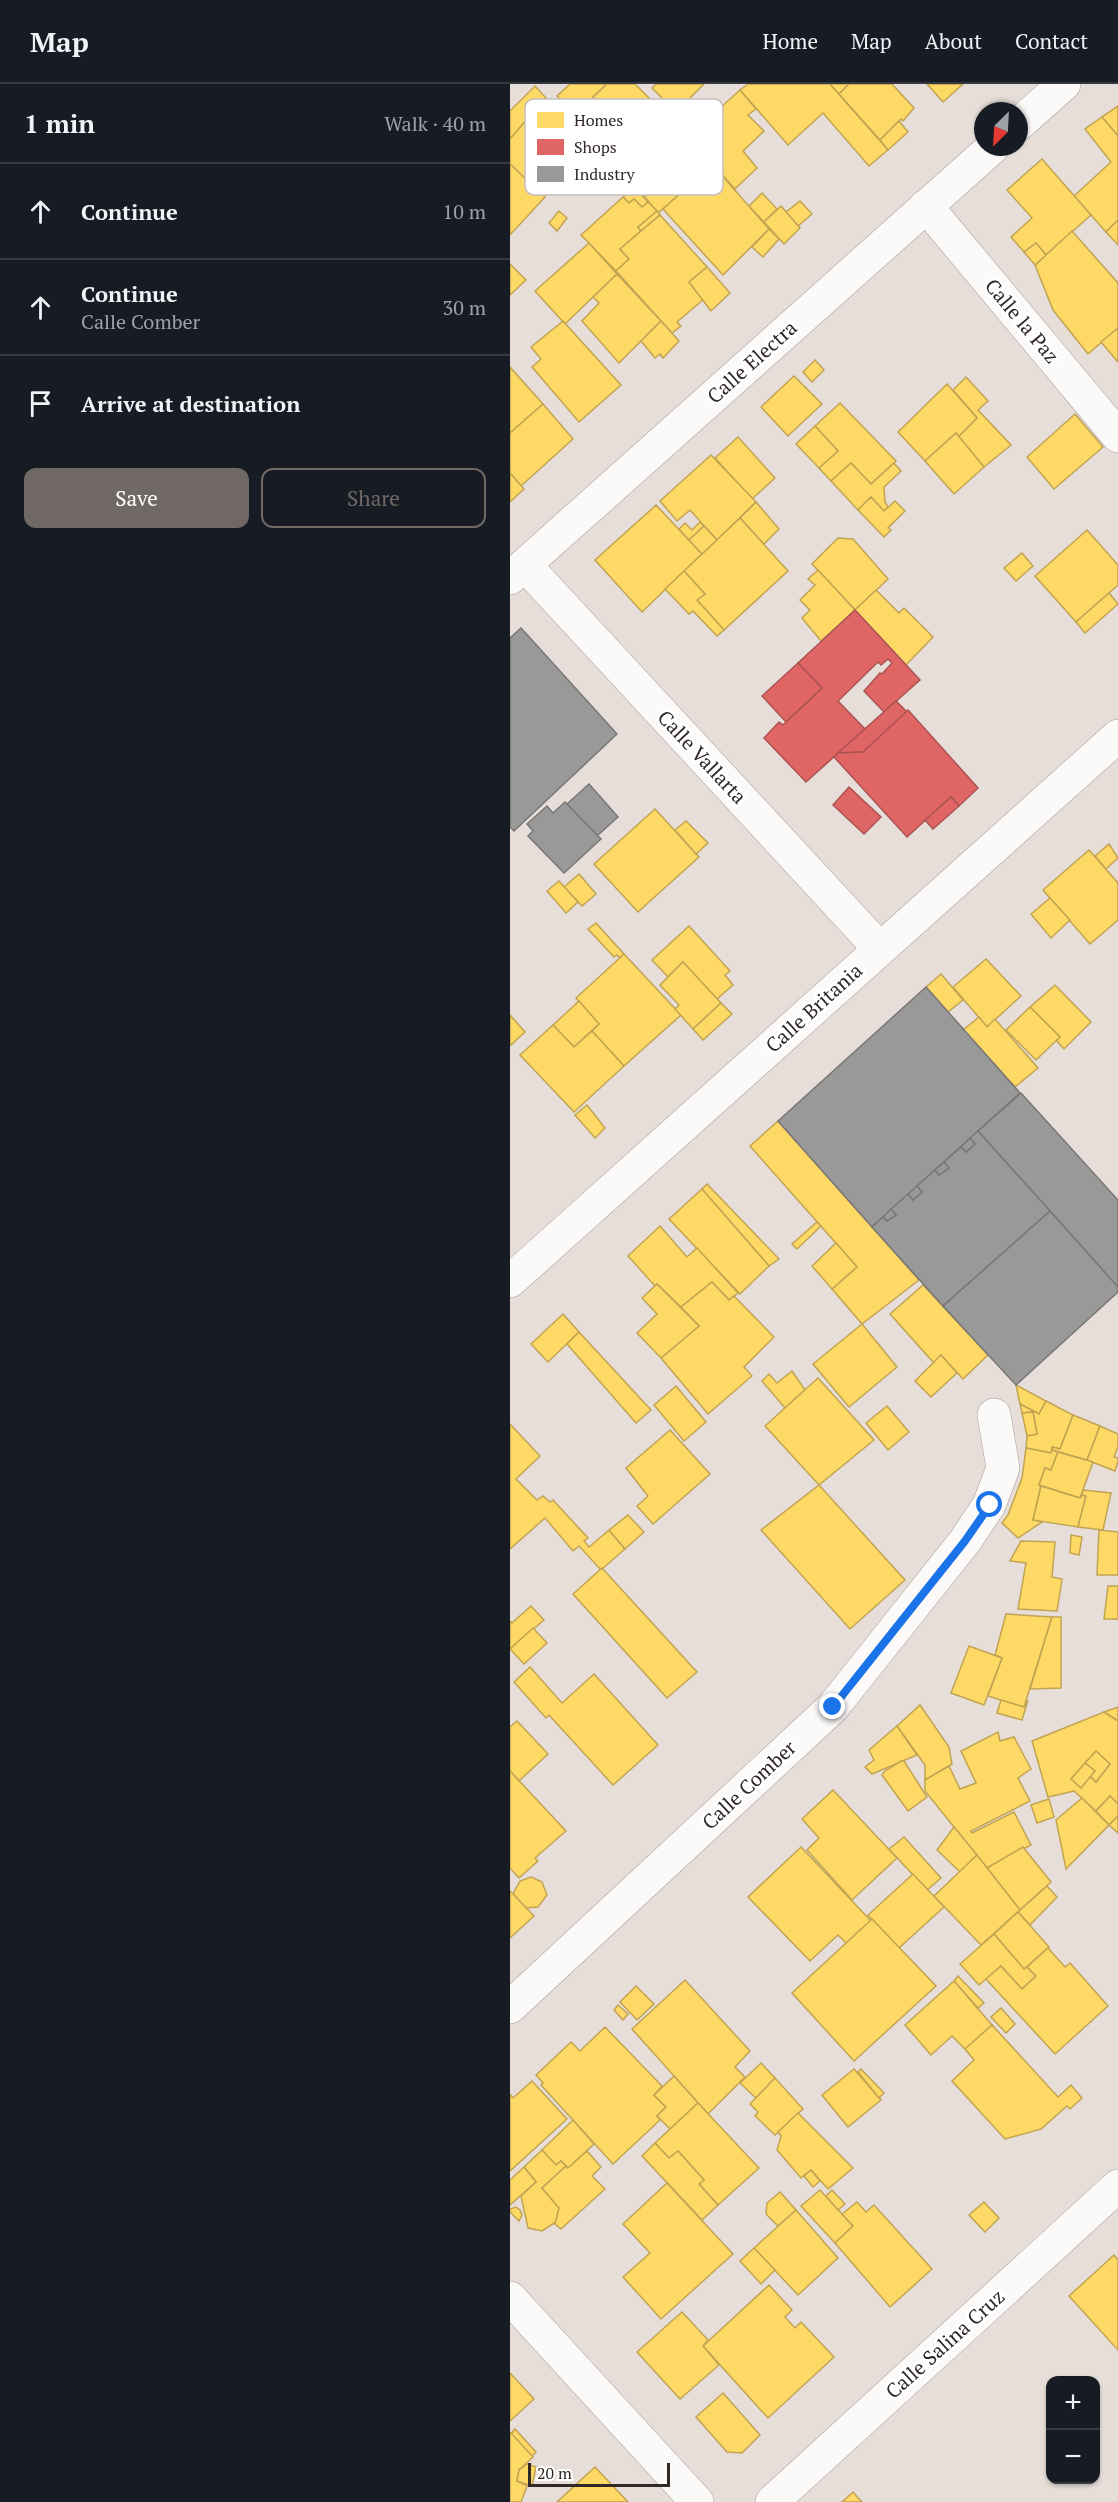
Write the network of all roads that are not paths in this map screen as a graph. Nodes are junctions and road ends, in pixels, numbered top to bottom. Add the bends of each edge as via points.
1 (1064, 84) edge
2 (1028, 116) edge
3 (983, 156) edge
4 (926, 206) junction
5 (1118, 436) edge
6 (517, 571) edge
7 (1118, 736) edge
8 (880, 949) junction
9 (510, 1281) edge
10 (994, 1415) dead end
11 (510, 2007) edge
12 (1118, 2186) edge
13 (510, 2298) edge
14 (697, 2502) edge
15 (772, 2502) edge

1 - 2 street
3 - 4 street, Calle Electra
4 - 5 street, Calle la Paz
4 - 6 street, Calle Electra
6 - 8 street, Calle Vallarta
7 - 8 street, Calle Britania
8 - 9 street, Calle Britania
10 - 11 street, Calle Comber via 1003,1468 990,1505 833,1707
12 - 15 street, Calle Salina Cruz
13 - 14 street

